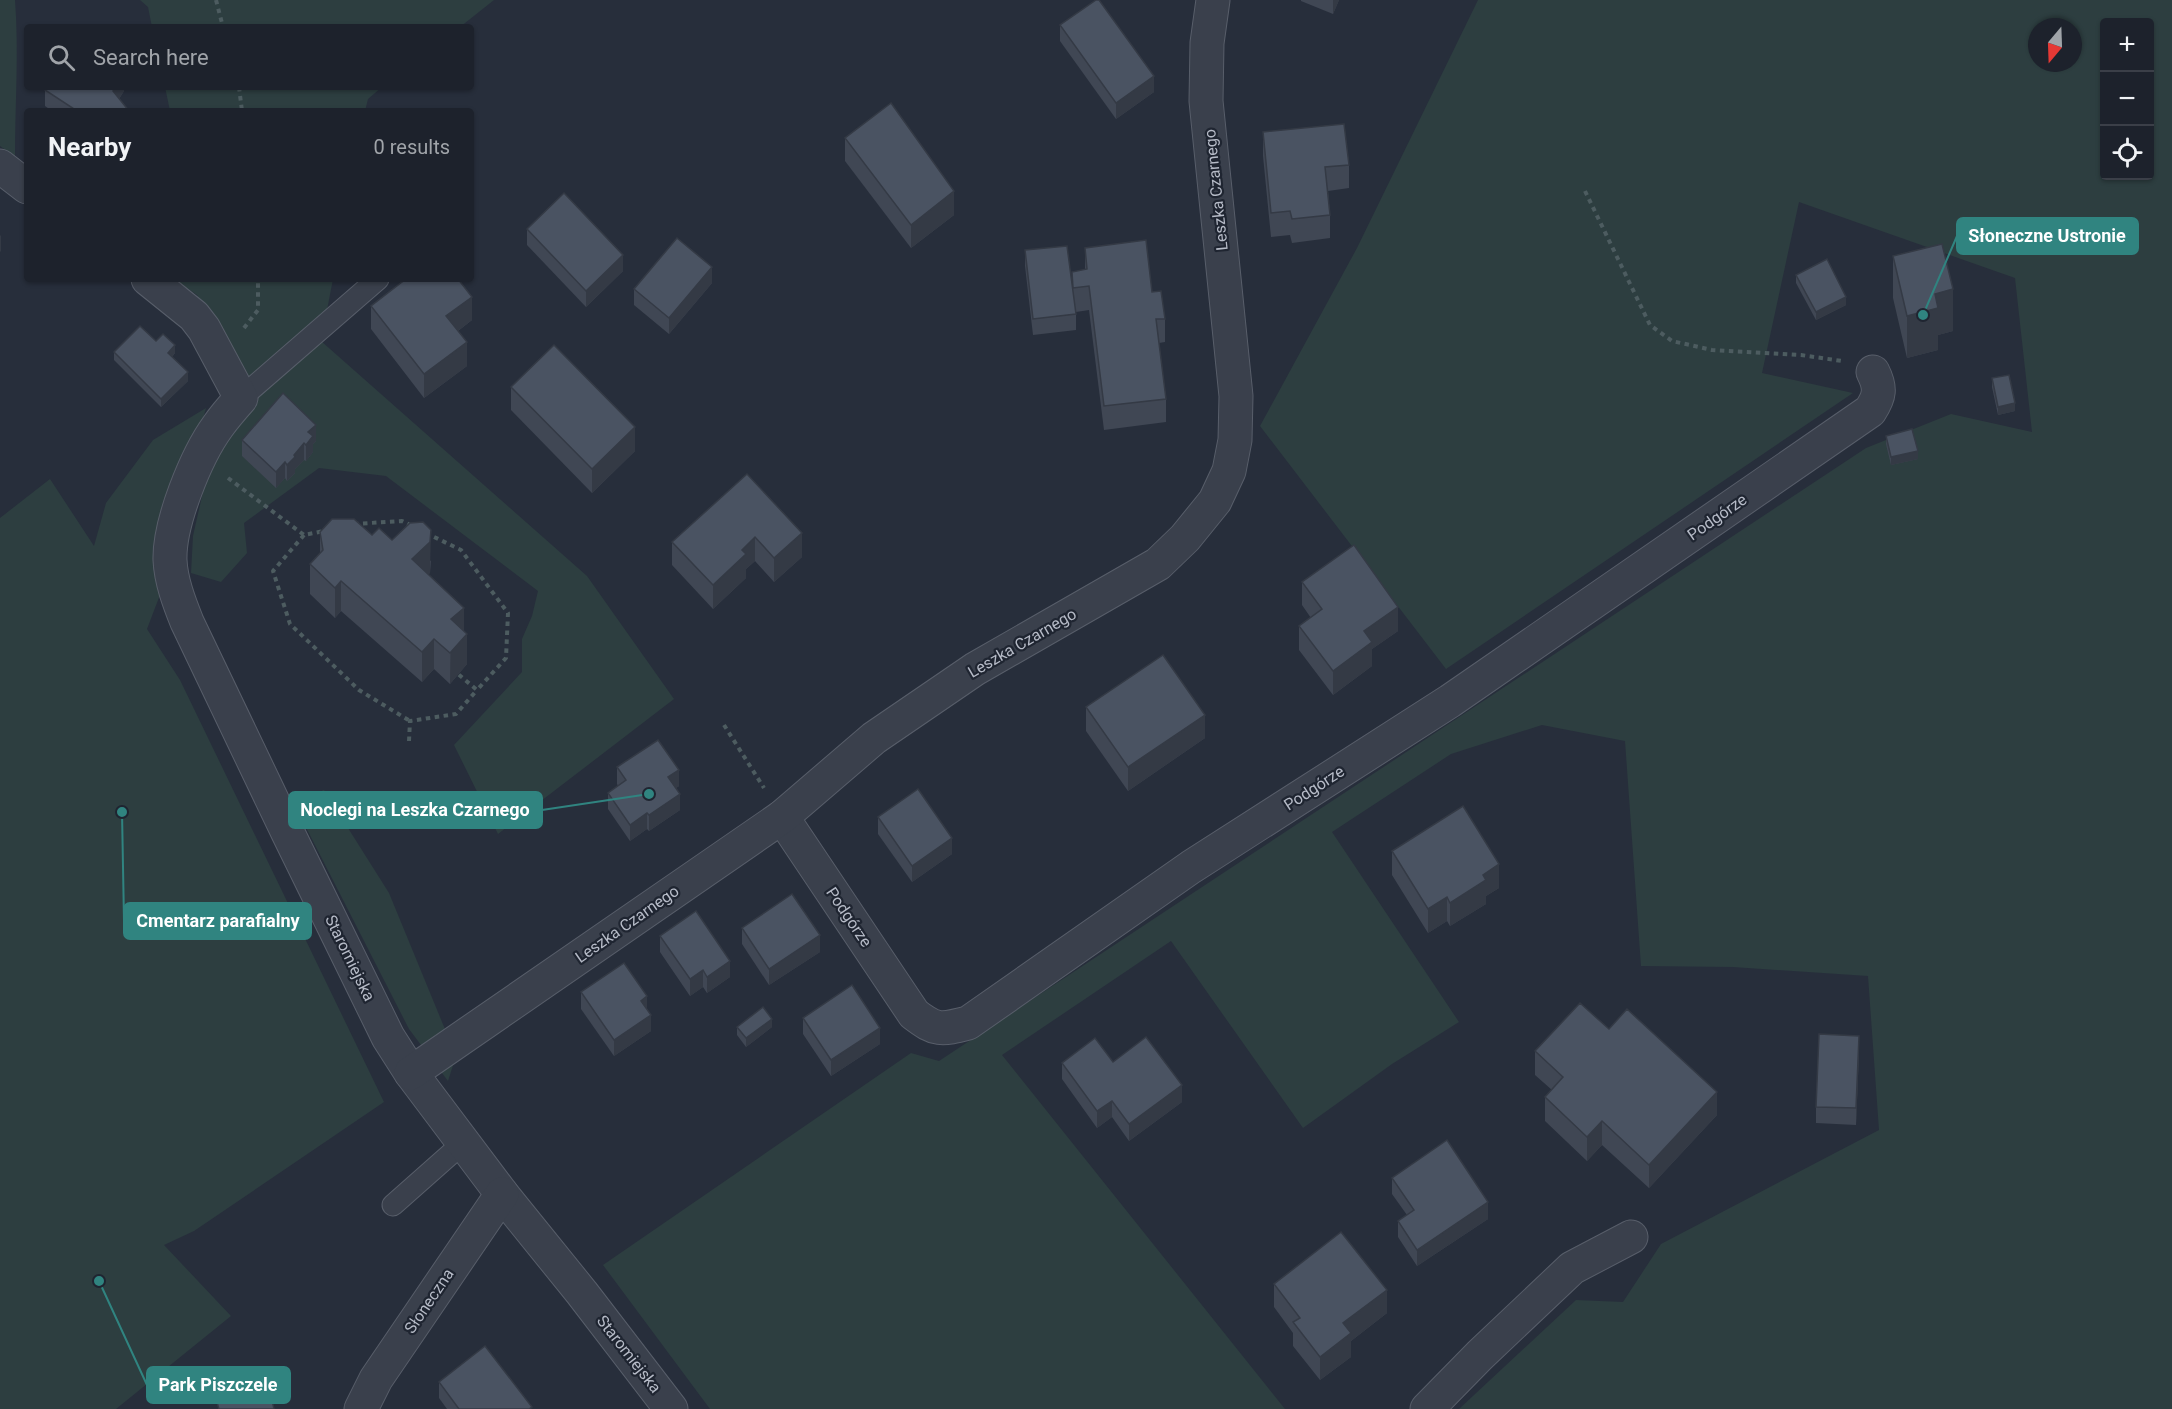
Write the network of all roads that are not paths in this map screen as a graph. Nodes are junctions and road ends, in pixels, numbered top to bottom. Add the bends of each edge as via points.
1 (1213, 0) edge
2 (0, 166) edge
3 (24, 185) edge
4 (152, 282) edge
5 (375, 282) edge
6 (1873, 372) road end
7 (241, 398) junction
8 (782, 817) junction
9 (411, 1073) junction
10 (463, 1143) junction
11 (502, 1194) junction
12 (393, 1205) dead end
13 (1631, 1237) dead end
14 (361, 1409) edge
15 (672, 1409) edge
16 (1427, 1409) edge

1 - 8 street, Leszka Czarnego via 1207,43 1206,101 1236,396 1235,440 1229,471 1215,501 1158,564 975,669 874,738
2 - 3 street
4 - 7 street via 194,316
5 - 7 lane
6 - 8 street, Podgórze via 1879,384 1878,398 1870,411 1450,701 1191,867 968,1023 931,1027 914,1014
7 - 9 street, Staromiejska via 217,427 183,497 174,524 170,560 176,593 288,833 388,1036
8 - 9 street, Leszka Czarnego
9 - 10 street, Staromiejska
10 - 11 street, Staromiejska
10 - 12 lane
11 - 14 street, Słoneczna via 376,1379
11 - 15 street, Staromiejska
13 - 16 street via 1572,1268

